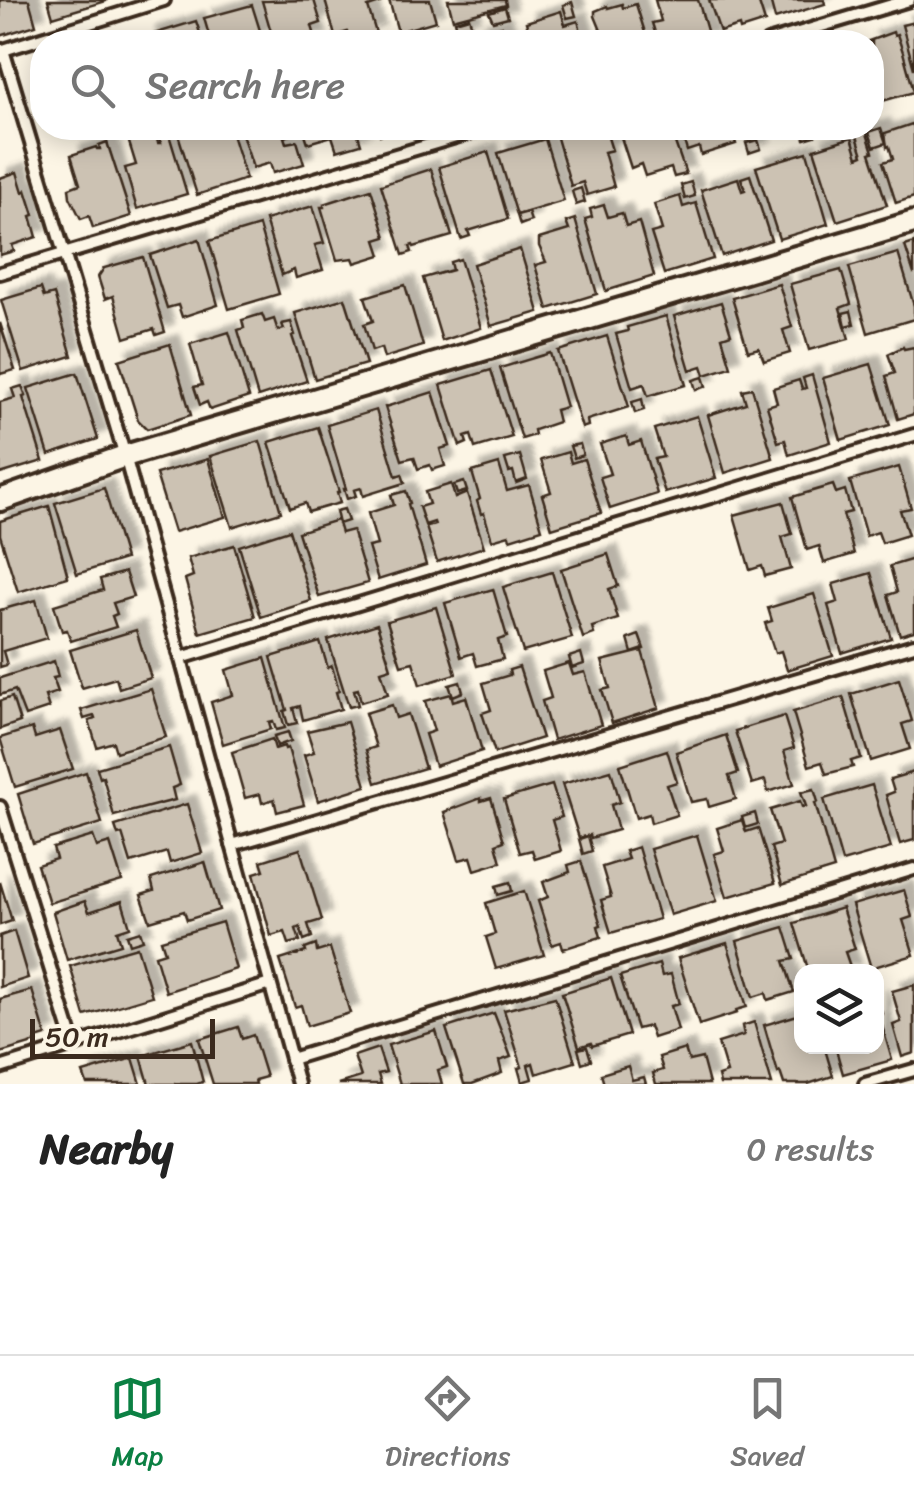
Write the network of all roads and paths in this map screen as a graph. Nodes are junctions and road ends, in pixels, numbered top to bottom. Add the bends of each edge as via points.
1 (164, 0) edge
2 (909, 0) edge
3 (66, 30) edge
4 (808, 30) edge
5 (30, 41) edge
6 (1, 50) edge
7 (446, 140) edge
8 (914, 222) edge
9 (64, 254) junction
10 (0, 273) edge
11 (914, 435) edge
12 (125, 456) junction
13 (0, 500) edge
14 (914, 645) edge
15 (181, 658) junction
16 (0, 807) edge
17 (232, 845) junction
18 (914, 868) edge
19 (270, 984) junction
20 (74, 1044) junction
21 (291, 1059) junction
22 (0, 1068) edge
23 (914, 1070) edge
24 (298, 1084) edge
25 (865, 1084) edge

1 - 3 lane
2 - 4 lane
5 - 6 lane
6 - 9 lane
7 - 9 lane
8 - 12 street
9 - 10 lane
9 - 12 lane
11 - 15 lane
12 - 13 street
12 - 15 lane
14 - 17 lane
15 - 17 lane
16 - 20 lane
17 - 19 lane
18 - 21 lane
19 - 20 lane
19 - 21 lane
20 - 22 lane
21 - 24 lane
23 - 25 lane

